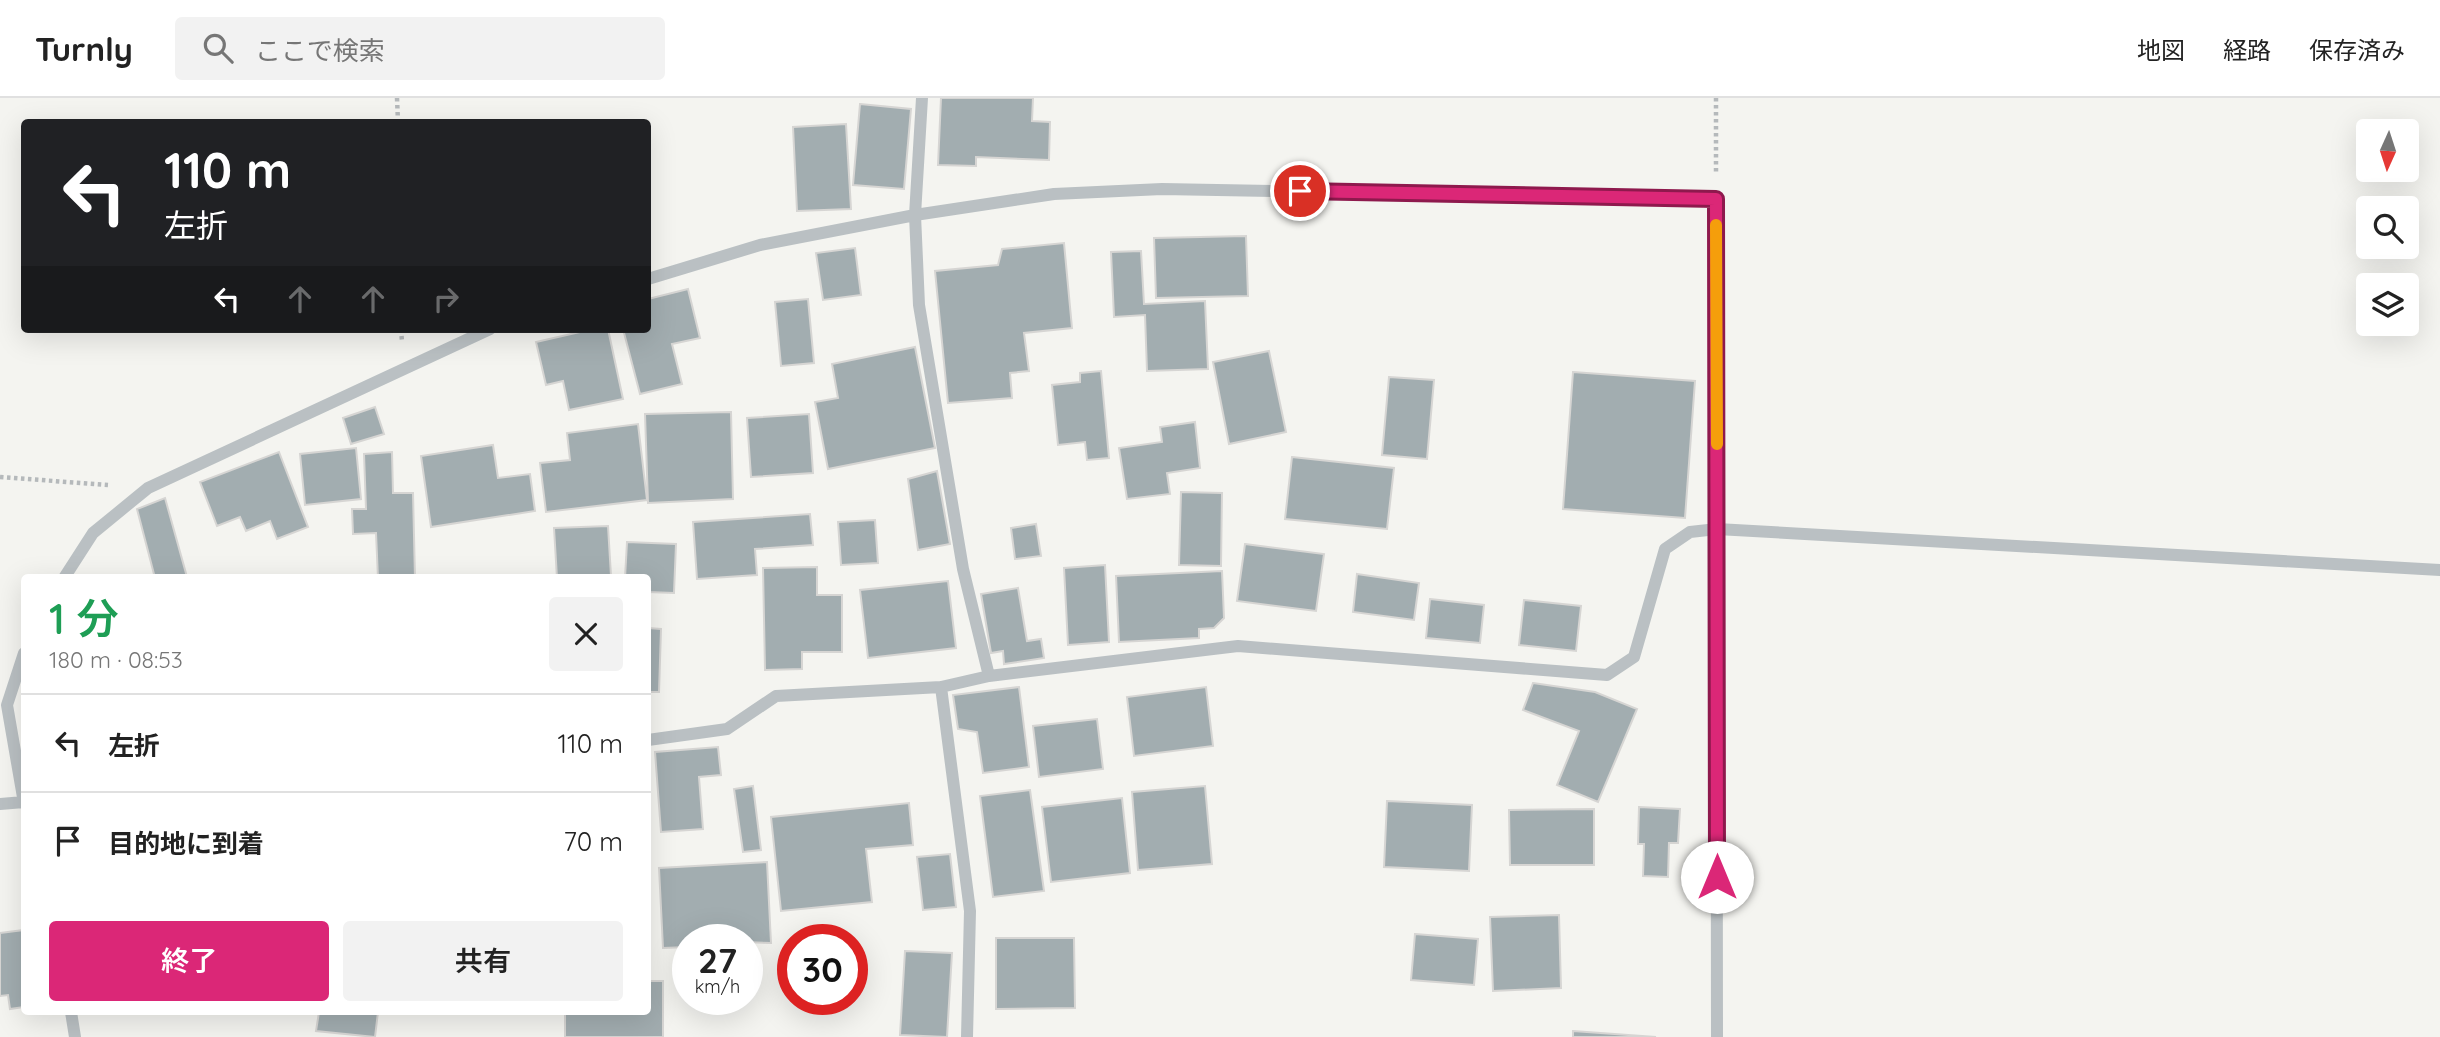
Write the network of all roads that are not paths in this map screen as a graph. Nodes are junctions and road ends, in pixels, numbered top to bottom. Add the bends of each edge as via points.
1 (922, 98) edge
2 (915, 215) junction
3 (651, 278) edge
4 (481, 333) edge
5 (1717, 529) junction
6 (2440, 570) edge
7 (67, 574) edge
8 (21, 662) edge
9 (989, 676) junction
10 (941, 687) junction
11 (651, 740) edge
12 (21, 786) edge
13 (21, 802) edge
14 (0, 804) edge
15 (71, 1015) edge
16 (75, 1037) edge
17 (967, 1037) edge
18 (1717, 1037) edge

1 - 2 street
2 - 3 street via 760,245
2 - 5 street via 1055,194 1162,189 1716,199
2 - 9 street via 921,318 963,569
4 - 7 street via 148,488 93,533
5 - 6 street
5 - 9 street via 1690,532 1665,549 1634,657 1607,675 1238,646
5 - 18 street
8 - 12 street via 6,705
9 - 10 street
10 - 11 street via 776,696 727,729
10 - 17 street via 970,911
13 - 14 street
15 - 16 street

